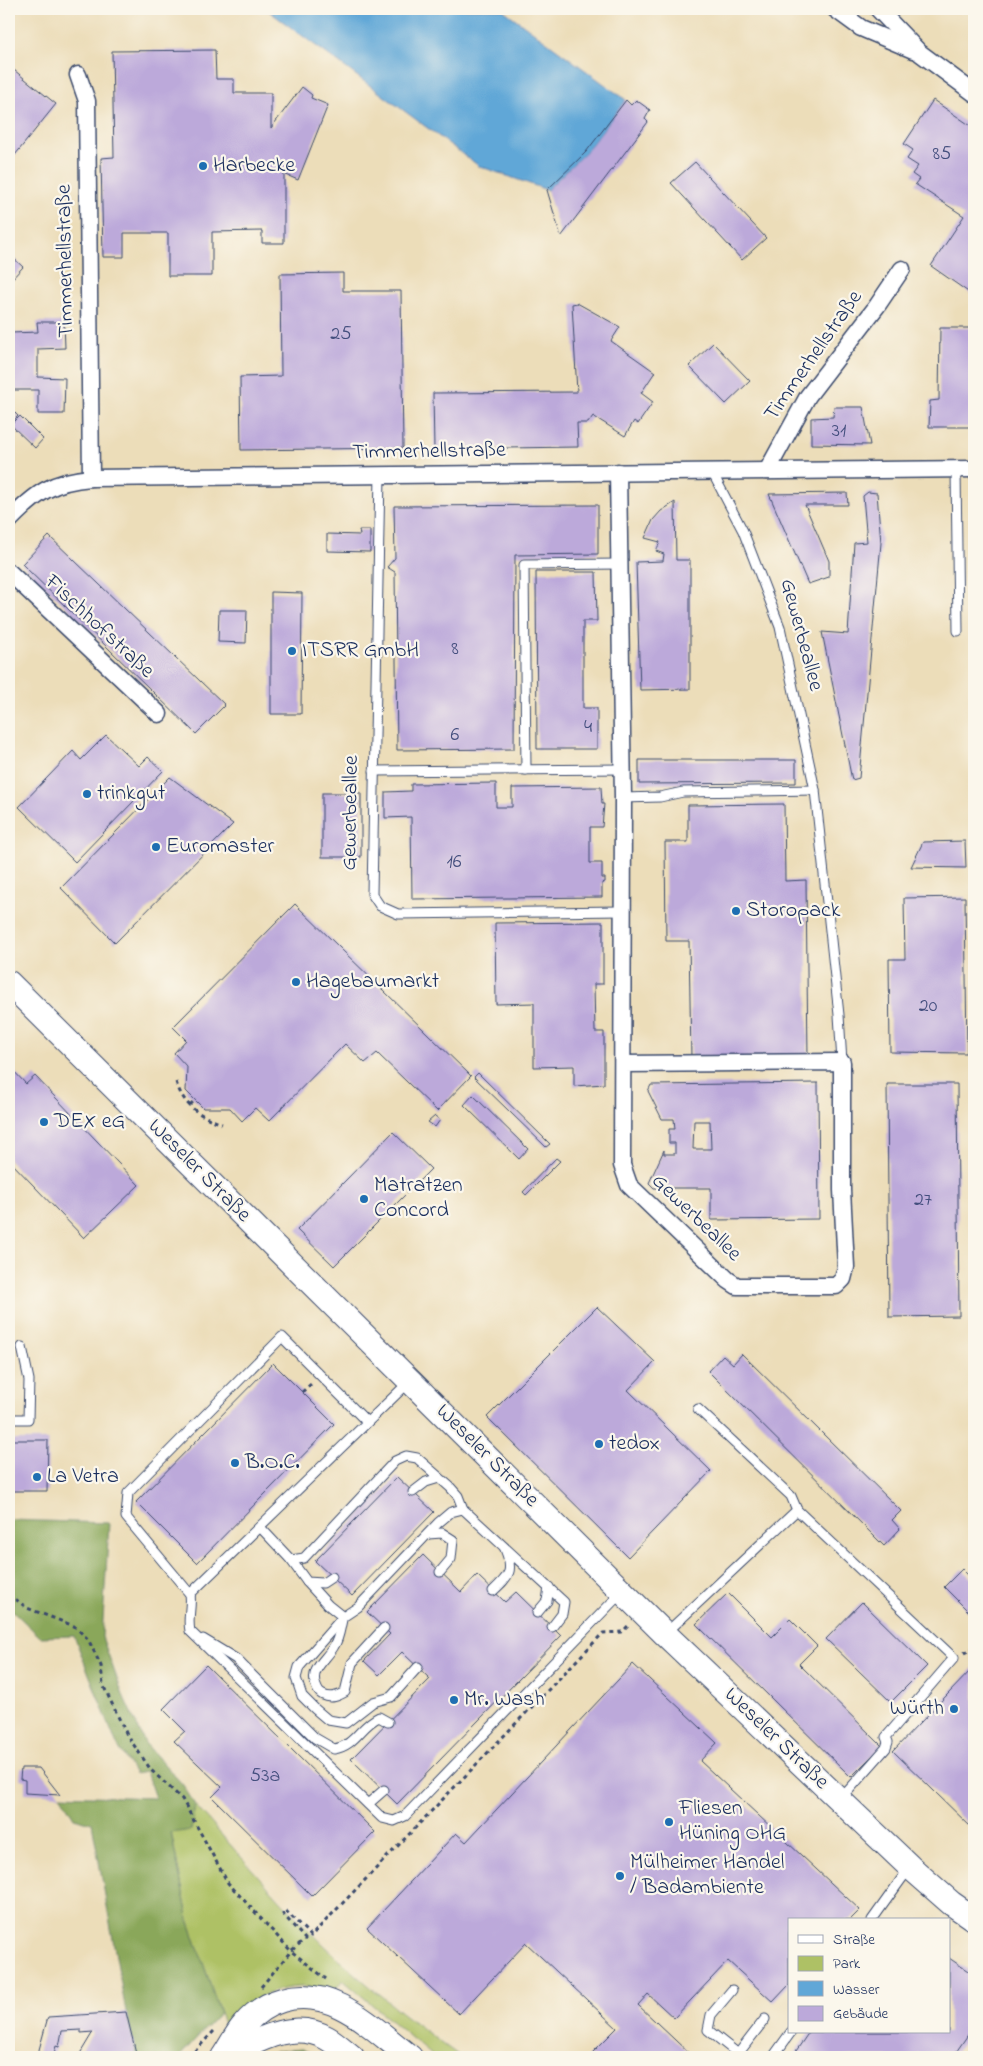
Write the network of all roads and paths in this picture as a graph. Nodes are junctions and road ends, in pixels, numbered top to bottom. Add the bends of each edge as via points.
1 (835, 9) edge
2 (878, 9) edge
3 (920, 53) junction
4 (78, 75) dead end
5 (974, 93) edge
6 (902, 270) dead end
7 (956, 469) junction
8 (974, 469) edge
9 (767, 471) junction
10 (618, 472) junction
11 (712, 472) junction
12 (380, 475) junction
13 (92, 478) junction
14 (9, 521) edge
15 (620, 564) junction
16 (9, 572) edge
17 (958, 631) dead end
18 (159, 714) dead end
19 (623, 769) junction
20 (526, 770) junction
21 (374, 771) junction
22 (815, 790) junction
23 (623, 798) junction
24 (622, 911) junction
25 (9, 983) edge
26 (842, 1062) junction
27 (623, 1064) junction
28 (176, 1082) dead end
29 (195, 1100) dead end
30 (190, 1105) junction
31 (222, 1124) dead end
32 (22, 1348) dead end
33 (410, 1380) junction
34 (698, 1409) dead end
35 (9, 1419) edge
36 (367, 1422) junction
37 (439, 1478) junction
38 (413, 1492) dead end
39 (463, 1509) junction
40 (796, 1510) junction
41 (260, 1527) junction
42 (428, 1534) junction
43 (505, 1549) junction
44 (292, 1560) junction
45 (440, 1572) dead end
46 (332, 1577) dead end
47 (307, 1582) junction
48 (549, 1587) junction
49 (493, 1591) dead end
50 (622, 1591) junction
51 (9, 1594) edge
52 (190, 1594) junction
53 (537, 1613) dead end
54 (343, 1618) junction
55 (552, 1627) dead end
56 (384, 1628) dead end
57 (190, 1631) junction
58 (665, 1634) junction
59 (418, 1667) dead end
60 (388, 1722) dead end
61 (384, 1790) dead end
62 (840, 1800) junction
63 (368, 1804) junction
64 (910, 1867) junction
65 (873, 1918) edge
66 (974, 1919) edge
67 (732, 1990) dead end
68 (270, 2004) junction
69 (765, 2019) dead end
70 (790, 2034) edge
71 (740, 2056) edge
72 (224, 2057) edge
73 (352, 2057) edge
74 (410, 2057) edge
75 (773, 2057) edge

1 - 3 street via 861,28
2 - 3 street
3 - 5 street
4 - 13 street, Timmerhellstraße via 87,101
6 - 9 street, Timmerhellstraße via 808,396
7 - 8 street, Timmerhellstraße
7 - 9 street, Timmerhellstraße
7 - 17 lane
9 - 11 street, Timmerhellstraße
10 - 11 street, Timmerhellstraße
10 - 12 street, Timmerhellstraße
10 - 15 street, Gewerbeallee
11 - 22 lane, Gewerbeallee via 743,531 780,627
12 - 13 street, Timmerhellstraße
12 - 21 lane, Gewerbeallee
13 - 14 street, Timmerhellstraße via 67,480 49,488
15 - 19 street, Gewerbeallee
15 - 20 lane via 524,565
16 - 18 street, Fischhofstraße
19 - 20 lane
19 - 23 street, Gewerbeallee
20 - 21 lane
21 - 24 lane, Gewerbeallee via 372,894 380,906 398,914
22 - 23 lane via 683,792 660,797
22 - 26 lane, Gewerbeallee
23 - 24 street, Gewerbeallee
24 - 27 street, Gewerbeallee
25 - 33 main road, Weseler Straße
26 - 27 street
26 - 27 street, Gewerbeallee via 846,1267 842,1279 836,1286 754,1288 738,1286 728,1280 629,1185 622,1165
28 - 30 path via 181,1097
29 - 30 path
30 - 31 path via 200,1116
32 - 35 lane via 29,1380 28,1419
33 - 36 lane
33 - 50 main road, Weseler Straße
34 - 40 lane via 791,1496
36 - 41 lane
36 - 52 lane via 282,1337 128,1493 126,1517
37 - 38 lane via 426,1482
37 - 39 lane via 458,1496
37 - 44 lane via 417,1458 406,1456 395,1461 304,1558
39 - 42 lane via 451,1512
39 - 43 lane
40 - 58 lane
40 - 62 lane via 954,1658 886,1737 886,1748
41 - 44 lane
41 - 52 lane
42 - 45 lane via 442,1533 453,1540 451,1559
42 - 54 lane via 358,1607
43 - 48 lane
43 - 49 lane via 510,1570 506,1579
44 - 47 lane
46 - 47 lane via 324,1583
47 - 54 lane
48 - 53 lane via 547,1601
48 - 55 lane via 564,1602 562,1614
50 - 58 main road, Weseler Straße
50 - 63 lane via 405,1816 394,1821 382,1818
51 - 68 path via 27,1608 74,1626 88,1639 101,1666 103,1685 127,1735 151,1770 182,1799 228,1883 291,1951 258,1990
52 - 57 lane via 192,1607 187,1620
54 - 56 lane via 335,1646 315,1674 319,1693 325,1696 333,1697 345,1692 352,1663
54 - 59 lane via 299,1667 296,1678 302,1696 328,1720 346,1723 373,1702 391,1697
57 - 60 lane via 236,1659 315,1738 334,1749 348,1745 379,1716
57 - 63 lane
58 - 62 main road, Weseler Straße
61 - 63 lane
62 - 64 main road, Weseler Straße
64 - 65 lane
64 - 66 main road, Weseler Straße
67 - 71 lane via 711,2015 708,2030
68 - 72 main road via 244,2026
68 - 74 main road via 298,1996 335,2002
69 - 71 lane
70 - 75 lane
72 - 73 main road via 259,2039 289,2031 320,2035

